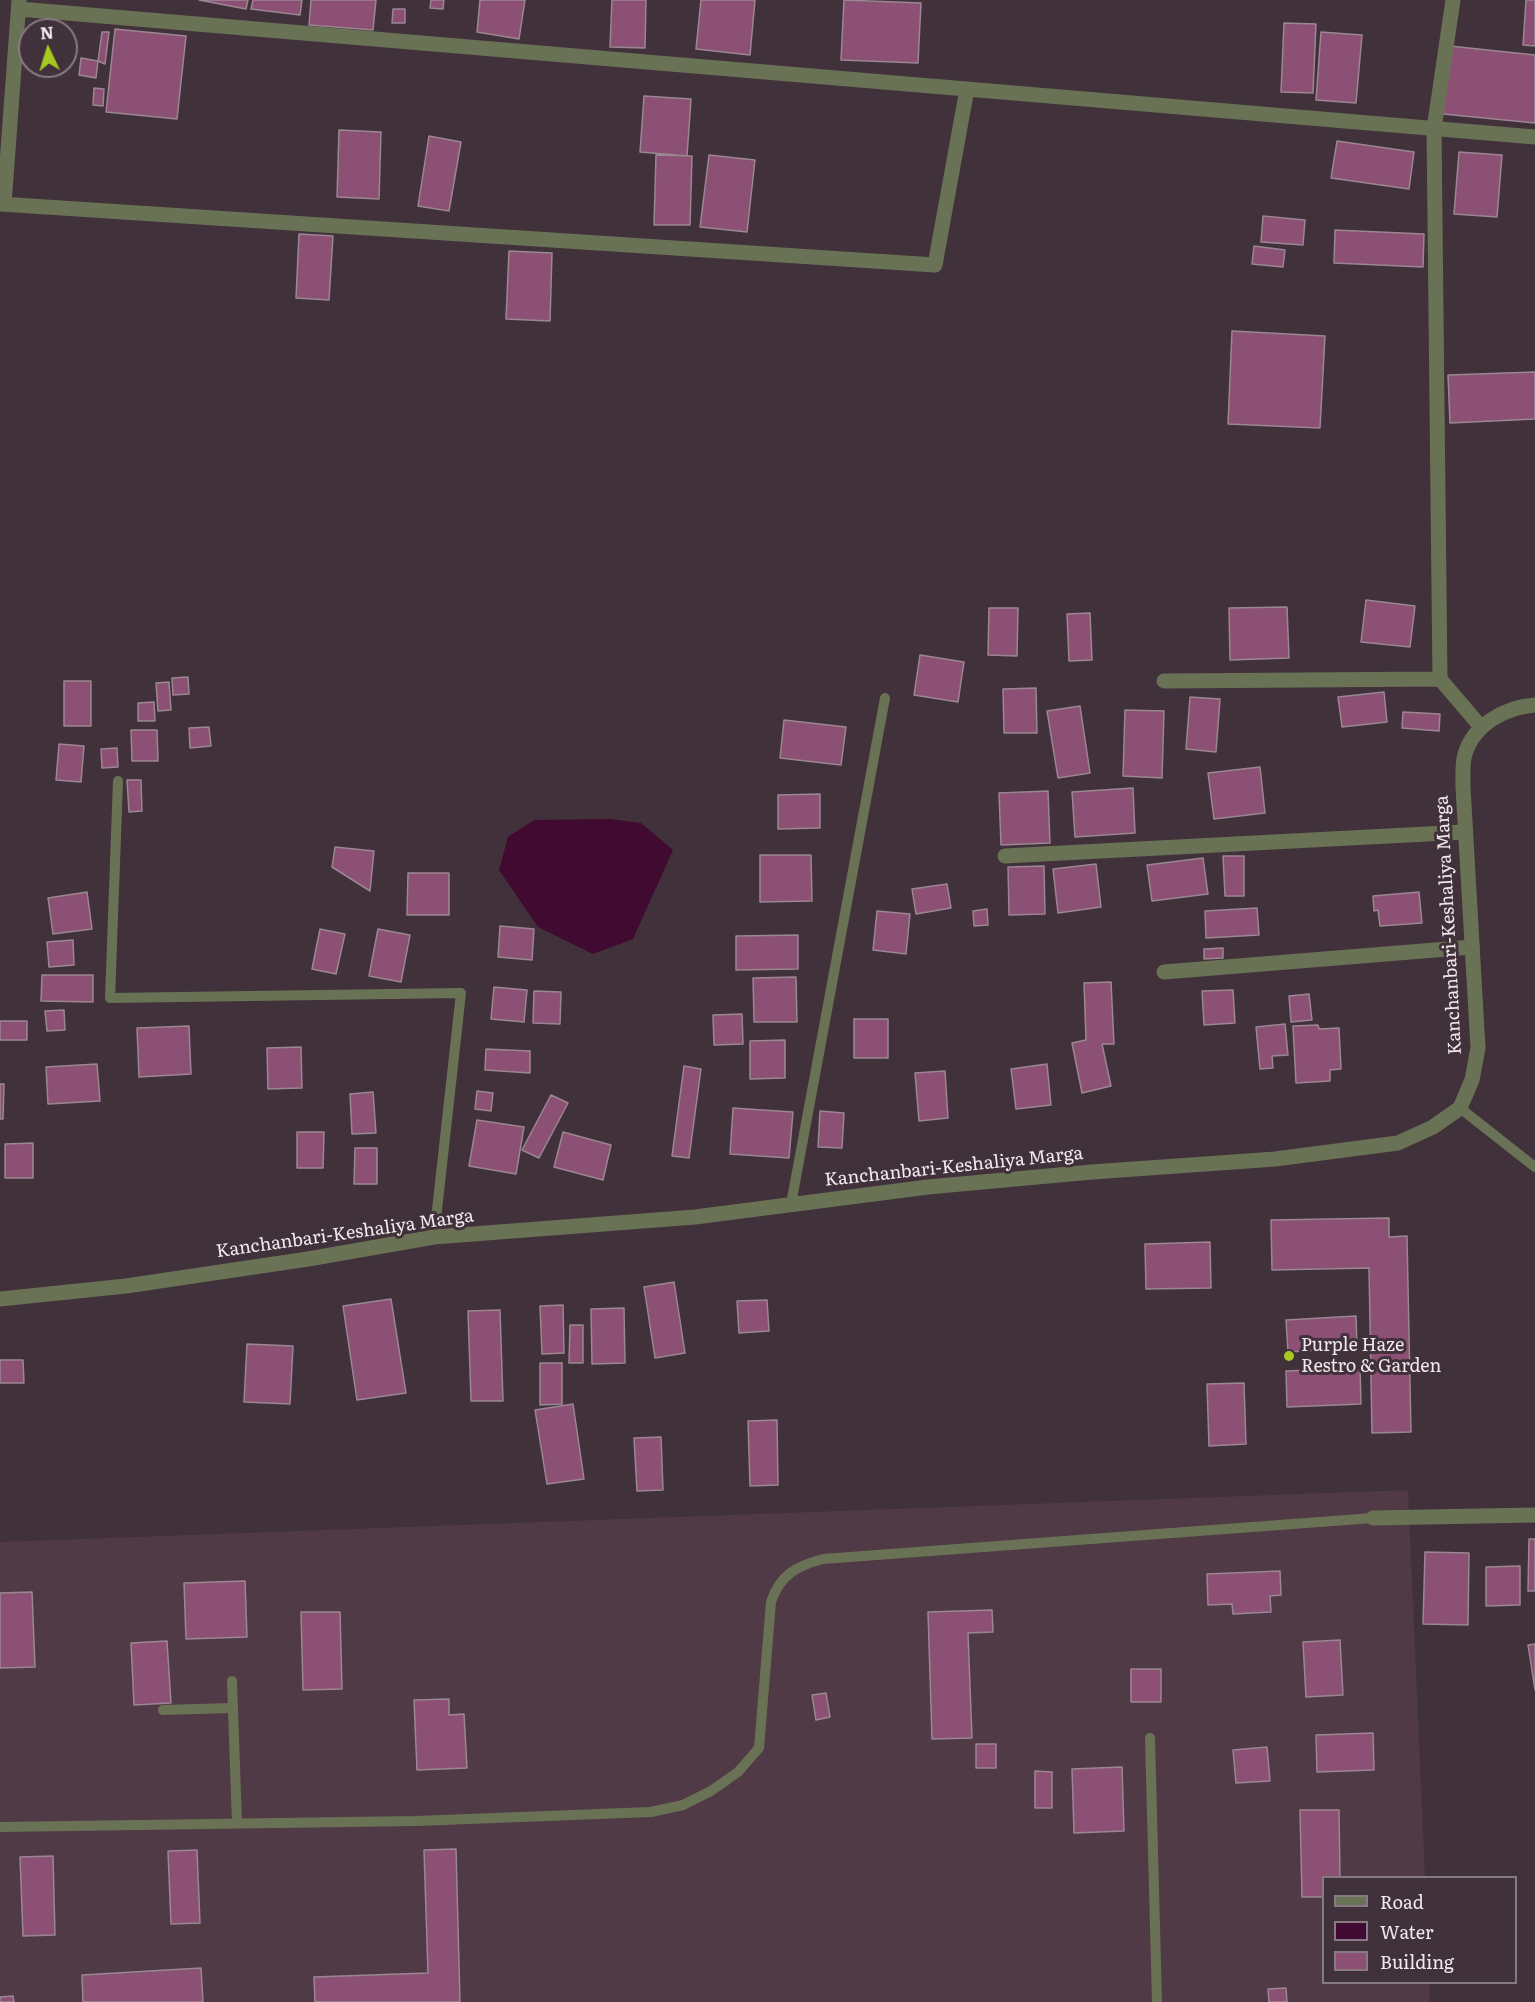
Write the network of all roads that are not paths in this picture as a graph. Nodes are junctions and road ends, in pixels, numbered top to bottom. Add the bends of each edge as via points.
1 (1453, 0) edge
2 (19, 4) edge
3 (967, 89) junction
4 (1434, 129) junction
5 (1535, 137) edge
6 (2, 204) edge
7 (1440, 679) junction
8 (1164, 681) dead end
9 (885, 698) dead end
10 (1535, 705) edge
11 (1481, 727) junction
12 (118, 781) dead end
13 (1465, 832) junction
14 (1005, 856) dead end
15 (1472, 947) junction
16 (1164, 972) dead end
17 (1460, 1108) junction
18 (1535, 1167) edge
19 (790, 1204) junction
20 (434, 1237) junction
21 (0, 1299) edge
22 (1535, 1515) edge
23 (1373, 1518) joint
24 (232, 1681) dead end
25 (233, 1708) junction
26 (163, 1710) dead end
27 (1150, 1738) dead end
28 (237, 1823) junction
29 (0, 1827) edge
30 (1157, 2002) edge

1 - 4 street
2 - 3 street
2 - 6 street
3 - 4 street
3 - 6 street via 936,265
4 - 5 street
4 - 7 street
7 - 8 street
7 - 11 street
9 - 19 lane
10 - 11 street via 1499,715
11 - 13 street, Kanchanbari-Keshaliya Marga via 1465,754
12 - 20 lane via 110,998 460,993
13 - 14 street
13 - 15 street, Kanchanbari-Keshaliya Marga
15 - 16 street
15 - 17 street, Kanchanbari-Keshaliya Marga via 1478,1048 1472,1080
17 - 18 lane
17 - 19 street, Kanchanbari-Keshaliya Marga via 1433,1127 1398,1143 1275,1159 1092,1172
19 - 20 street, Kanchanbari-Keshaliya Marga via 694,1217
20 - 21 street, Kanchanbari-Keshaliya Marga via 126,1286
22 - 23 street
23 - 28 lane via 823,1559 802,1564 776,1587 771,1602 759,1748 738,1772 683,1806 651,1812
24 - 25 lane
25 - 26 lane
25 - 28 lane
27 - 30 lane
28 - 29 lane

